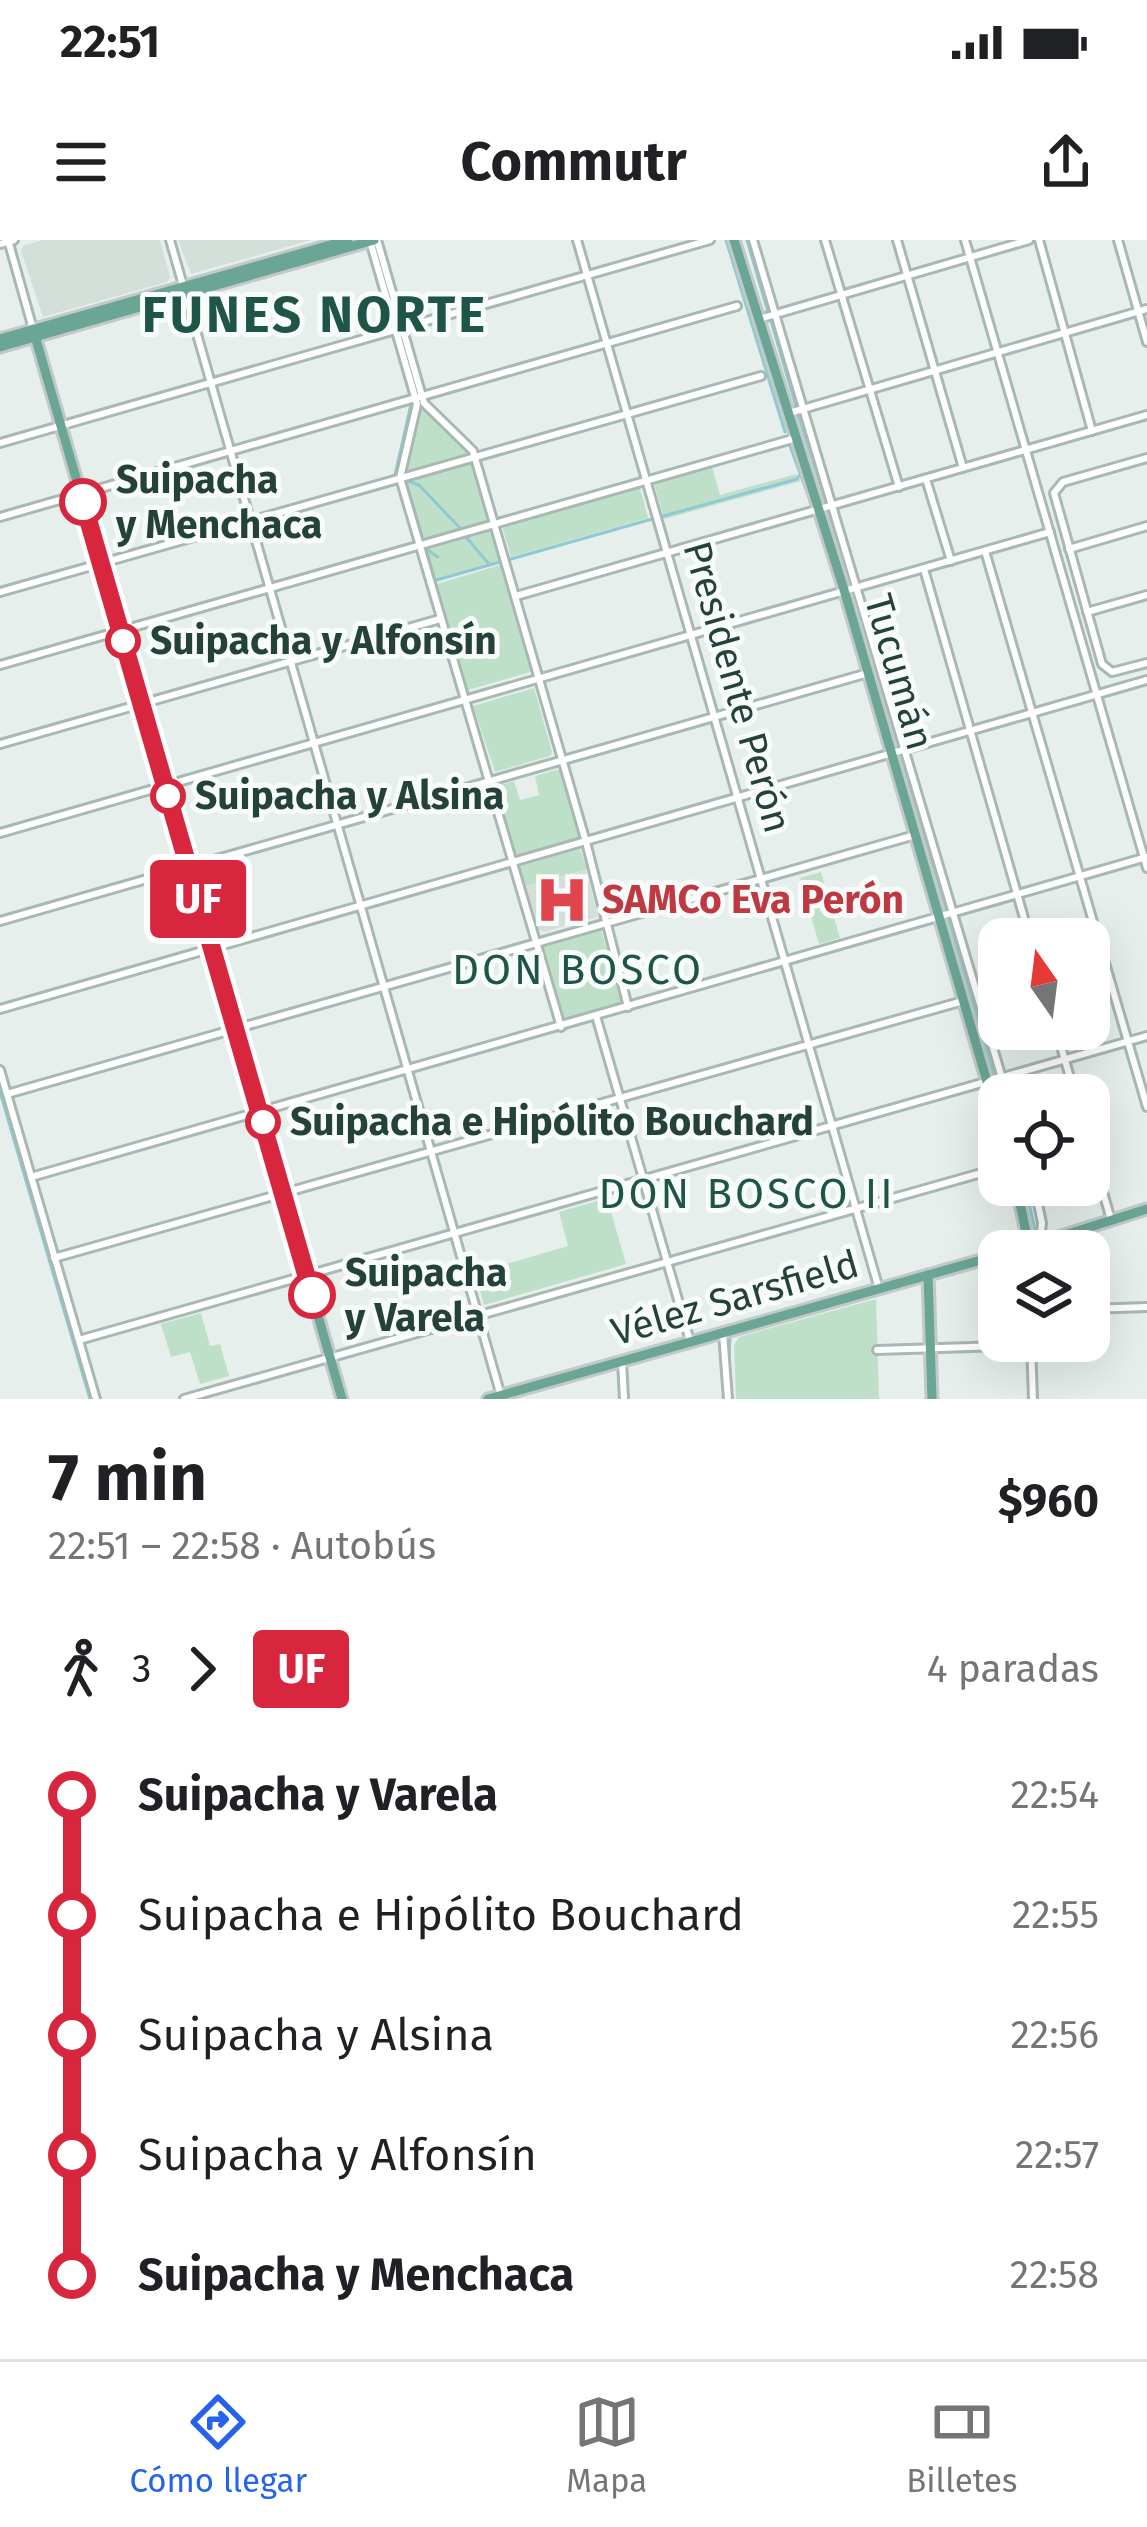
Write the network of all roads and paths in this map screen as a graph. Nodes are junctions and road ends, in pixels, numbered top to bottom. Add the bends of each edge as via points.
1 (170, 240) edge
2 (347, 240) edge
3 (373, 240) edge
4 (577, 240) edge
5 (710, 240) edge
6 (734, 240) edge
7 (753, 240) edge
8 (825, 240) edge
9 (897, 240) edge
10 (965, 240) edge
11 (1028, 240) edge
12 (1039, 240) edge
13 (1118, 240) edge
14 (8, 241) edge
15 (970, 257) junction
16 (587, 275) junction
17 (907, 275) junction
18 (184, 290) junction
19 (842, 295) junction
20 (737, 306) dead end
21 (1143, 310) edge
22 (775, 314) junction
23 (759, 319) junction
24 (399, 329) junction
25 (34, 333) junction
26 (1065, 333) junction
27 (1147, 342) edge
28 (0, 343) edge
29 (607, 344) junction
30 (998, 352) junction
31 (935, 371) junction
32 (760, 376) dead end
33 (210, 382) junction
34 (870, 390) junction
35 (419, 398) junction
36 (803, 409) junction
37 (627, 413) junction
38 (789, 413) junction
39 (1147, 415) edge
40 (61, 425) junction
41 (1092, 431) junction
42 (796, 438) junction
43 (0, 442) edge
44 (1026, 450) junction
45 (230, 452) junction
46 (475, 456) junction
47 (1147, 458) edge
48 (963, 468) junction
49 (400, 478) junction
50 (926, 479) junction
51 (646, 481) junction
52 (898, 487) junction
53 (81, 494) junction
54 (832, 506) junction
55 (820, 510) junction
56 (0, 517) edge
57 (249, 520) junction
58 (495, 524) junction
59 (1147, 526) edge
60 (1049, 532) junction
61 (419, 545) junction
62 (1069, 549) junction
63 (985, 551) junction
64 (667, 553) junction
65 (951, 561) junction
66 (101, 562) junction
67 (924, 569) junction
68 (268, 588) junction
69 (858, 589) junction
70 (0, 592) edge
71 (844, 592) junction
72 (1147, 595) edge
73 (516, 596) junction
74 (1087, 612) junction
75 (440, 619) junction
76 (120, 631) junction
77 (691, 636) junction
78 (290, 662) junction
79 (1147, 663) edge
80 (0, 665) edge
81 (868, 673) junction
82 (540, 679) junction
83 (1147, 680) edge
84 (1096, 695) junction
85 (464, 700) junction
86 (142, 704) junction
87 (1032, 714) junction
88 (714, 717) junction
89 (970, 732) junction
90 (313, 743) junction
91 (0, 744) edge
92 (906, 751) junction
93 (892, 755) junction
94 (563, 760) junction
95 (487, 782) junction
96 (165, 786) junction
97 (738, 798) junction
98 (337, 825) junction
99 (0, 833) edge
100 (916, 835) junction
101 (586, 842) junction
102 (1146, 858) edge
103 (511, 863) junction
104 (189, 867) junction
105 (1147, 868) edge
106 (1080, 877) junction
107 (761, 878) junction
108 (1018, 895) junction
109 (360, 906) junction
110 (953, 914) junction
111 (940, 917) junction
112 (1024, 918) edge
113 (0, 921) edge
114 (606, 922) junction
115 (535, 943) junction
116 (212, 949) junction
117 (785, 962) junction
118 (383, 986) junction
119 (964, 1001) junction
120 (628, 1007) junction
121 (0, 1009) edge
122 (596, 1016) junction
123 (560, 1027) junction
124 (236, 1029) junction
125 (1147, 1036) edge
126 (1128, 1041) junction
127 (809, 1044) junction
128 (1062, 1050) edge
129 (1065, 1060) junction
130 (407, 1069) junction
131 (0, 1070) edge
132 (985, 1074) edge
133 (1001, 1074) edge
134 (1016, 1074) edge
135 (1069, 1074) edge
136 (978, 1085) edge
137 (7, 1094) junction
138 (620, 1098) junction
139 (1147, 1107) edge
140 (260, 1112) junction
141 (832, 1127) junction
142 (430, 1151) junction
143 (978, 1174) edge
144 (31, 1177) junction
145 (644, 1180) junction
146 (283, 1193) junction
147 (1108, 1206) edge
148 (856, 1209) junction
149 (1147, 1209) edge
150 (1112, 1220) junction
151 (1081, 1230) edge
152 (454, 1234) junction
153 (54, 1258) junction
154 (978, 1261) edge
155 (668, 1262) junction
156 (928, 1275) junction
157 (307, 1276) junction
158 (879, 1289) junction
159 (1147, 1307) edge
160 (1110, 1309) edge
161 (478, 1316) junction
162 (723, 1333) junction
163 (79, 1340) junction
164 (690, 1342) junction
165 (978, 1346) edge
166 (931, 1348) junction
167 (878, 1350) dead end
168 (330, 1358) junction
169 (622, 1361) junction
170 (1032, 1362) edge
171 (501, 1397) edge
172 (96, 1399) edge
173 (184, 1399) edge
174 (342, 1399) edge
175 (488, 1399) edge
176 (624, 1399) edge
177 (728, 1399) edge
178 (932, 1399) edge
179 (1033, 1399) edge

1 - 18 street
2 - 18 main road
3 - 18 main road
3 - 24 street
4 - 16 street, Presidente Perón
5 - 16 street
6 - 23 main road, Tucumán
7 - 22 street, Tucumán
8 - 19 street
9 - 17 street
10 - 15 street
11 - 15 street
12 - 26 street
13 - 21 street
14 - 25 street
15 - 17 street
15 - 30 street
16 - 24 street
16 - 29 street, Presidente Perón
17 - 19 street
17 - 31 street
18 - 25 main road
18 - 33 street
19 - 22 street
19 - 34 street
20 - 29 street
21 - 26 street
21 - 27 street
22 - 23 street
22 - 36 street, Tucumán
23 - 38 main road, Tucumán
24 - 33 street
24 - 35 street
25 - 28 main road
25 - 40 main road
26 - 30 street
26 - 41 street
29 - 35 street
29 - 37 street, Presidente Perón
30 - 31 street
30 - 44 street
31 - 34 street
31 - 48 street
32 - 37 street
33 - 40 street
33 - 45 street
34 - 36 street
34 - 52 street
35 - 45 street
35 - 46 street
35 - 49 street
36 - 38 street
36 - 54 street, Tucumán
37 - 46 street
37 - 51 street, Presidente Perón
38 - 42 main road, Tucumán
39 - 41 street
40 - 43 street
40 - 53 main road
41 - 44 street
42 - 51 street
42 - 55 main road, Tucumán
44 - 48 street
44 - 60 street
45 - 53 street
45 - 57 street
46 - 49 street
46 - 58 street
47 - 62 street via 1056,488
48 - 50 street
49 - 57 street
49 - 61 street
50 - 52 street
50 - 65 street
51 - 58 street
51 - 64 street, Presidente Perón
52 - 54 street
53 - 56 street
53 - 66 main road
54 - 55 street
54 - 69 street, Tucumán
55 - 64 street
55 - 71 main road, Tucumán
57 - 66 street
57 - 68 street
58 - 61 street
58 - 73 street
59 - 62 street
60 - 63 street
60 - 84 street
61 - 68 street
61 - 75 street
62 - 74 street
63 - 65 street
63 - 87 street
64 - 73 street
64 - 77 street, Presidente Perón
65 - 67 street
66 - 70 street
66 - 76 main road
67 - 69 street
67 - 89 street
68 - 76 street
68 - 78 street
69 - 71 street
69 - 92 street, Tucumán
71 - 77 street
71 - 81 main road, Tucumán
72 - 74 street
73 - 82 street
74 - 79 street via 1104,668
75 - 78 street
75 - 85 street
76 - 80 street
76 - 86 main road
77 - 82 street
77 - 88 street, Presidente Perón
78 - 86 street
78 - 90 street
81 - 88 street
81 - 93 main road, Tucumán
82 - 85 street
82 - 94 street
83 - 84 street
84 - 87 street
84 - 102 street
85 - 90 street
85 - 95 street
86 - 91 street
86 - 96 main road
87 - 89 street
87 - 106 street
88 - 94 street
88 - 97 street, Presidente Perón
89 - 92 street
89 - 108 street
90 - 96 street
90 - 98 street
92 - 93 street
92 - 110 street, Tucumán
93 - 97 street
93 - 100 main road, Tucumán
94 - 95 street
94 - 101 street
95 - 98 street
95 - 103 street
96 - 99 street
96 - 104 main road
97 - 101 street
97 - 107 street, Presidente Perón
98 - 104 street
98 - 109 street
100 - 107 street
100 - 111 main road, Tucumán
101 - 103 street
101 - 114 street
102 - 105 street
102 - 106 street
103 - 109 street
103 - 115 street
104 - 113 street
104 - 116 main road
106 - 108 street
106 - 126 street
107 - 114 street
107 - 117 street, Presidente Perón
108 - 110 street
108 - 112 street
109 - 116 street
109 - 118 street
110 - 111 street
110 - 133 street, Tucumán
111 - 117 street
111 - 119 main road, Tucumán
114 - 115 street
114 - 120 street
115 - 118 street
115 - 123 street
116 - 121 street
116 - 124 main road
117 - 120 street
117 - 127 street, Presidente Perón
118 - 124 street
118 - 130 street
119 - 127 street
119 - 132 main road, Tucumán
120 - 122 street
122 - 123 street
122 - 138 street
123 - 130 street
124 - 137 street
124 - 140 main road
125 - 126 street
126 - 129 street
126 - 139 street
127 - 138 street
127 - 141 street, Presidente Perón
128 - 129 street
129 - 134 street
129 - 135 street
130 - 140 street
130 - 142 street
131 - 137 street
136 - 141 street
137 - 144 street
138 - 142 street
138 - 145 street
140 - 144 street
140 - 146 main road
141 - 145 street
141 - 148 street, Presidente Perón
142 - 146 street
142 - 152 street
143 - 148 street
144 - 153 street
145 - 152 street
145 - 155 street
146 - 153 street
146 - 157 main road
147 - 150 street
148 - 155 street
148 - 158 street, Presidente Perón
149 - 150 main road
150 - 151 main road
152 - 157 street
152 - 161 street
153 - 163 street
154 - 156 main road, Vélez Sarsfield
155 - 161 street
155 - 164 street
156 - 158 main road, Vélez Sarsfield
156 - 166 main road
157 - 163 street
157 - 168 main road
158 - 162 main road, Vélez Sarsfield
159 - 160 street
161 - 168 street
161 - 171 street
162 - 164 main road, Vélez Sarsfield
162 - 177 street
163 - 172 street
164 - 169 main road, Vélez Sarsfield
165 - 166 street
166 - 167 street
166 - 178 main road
168 - 173 street
168 - 174 main road
169 - 171 main road, Vélez Sarsfield
169 - 176 street
170 - 179 street
171 - 175 main road, Vélez Sarsfield

